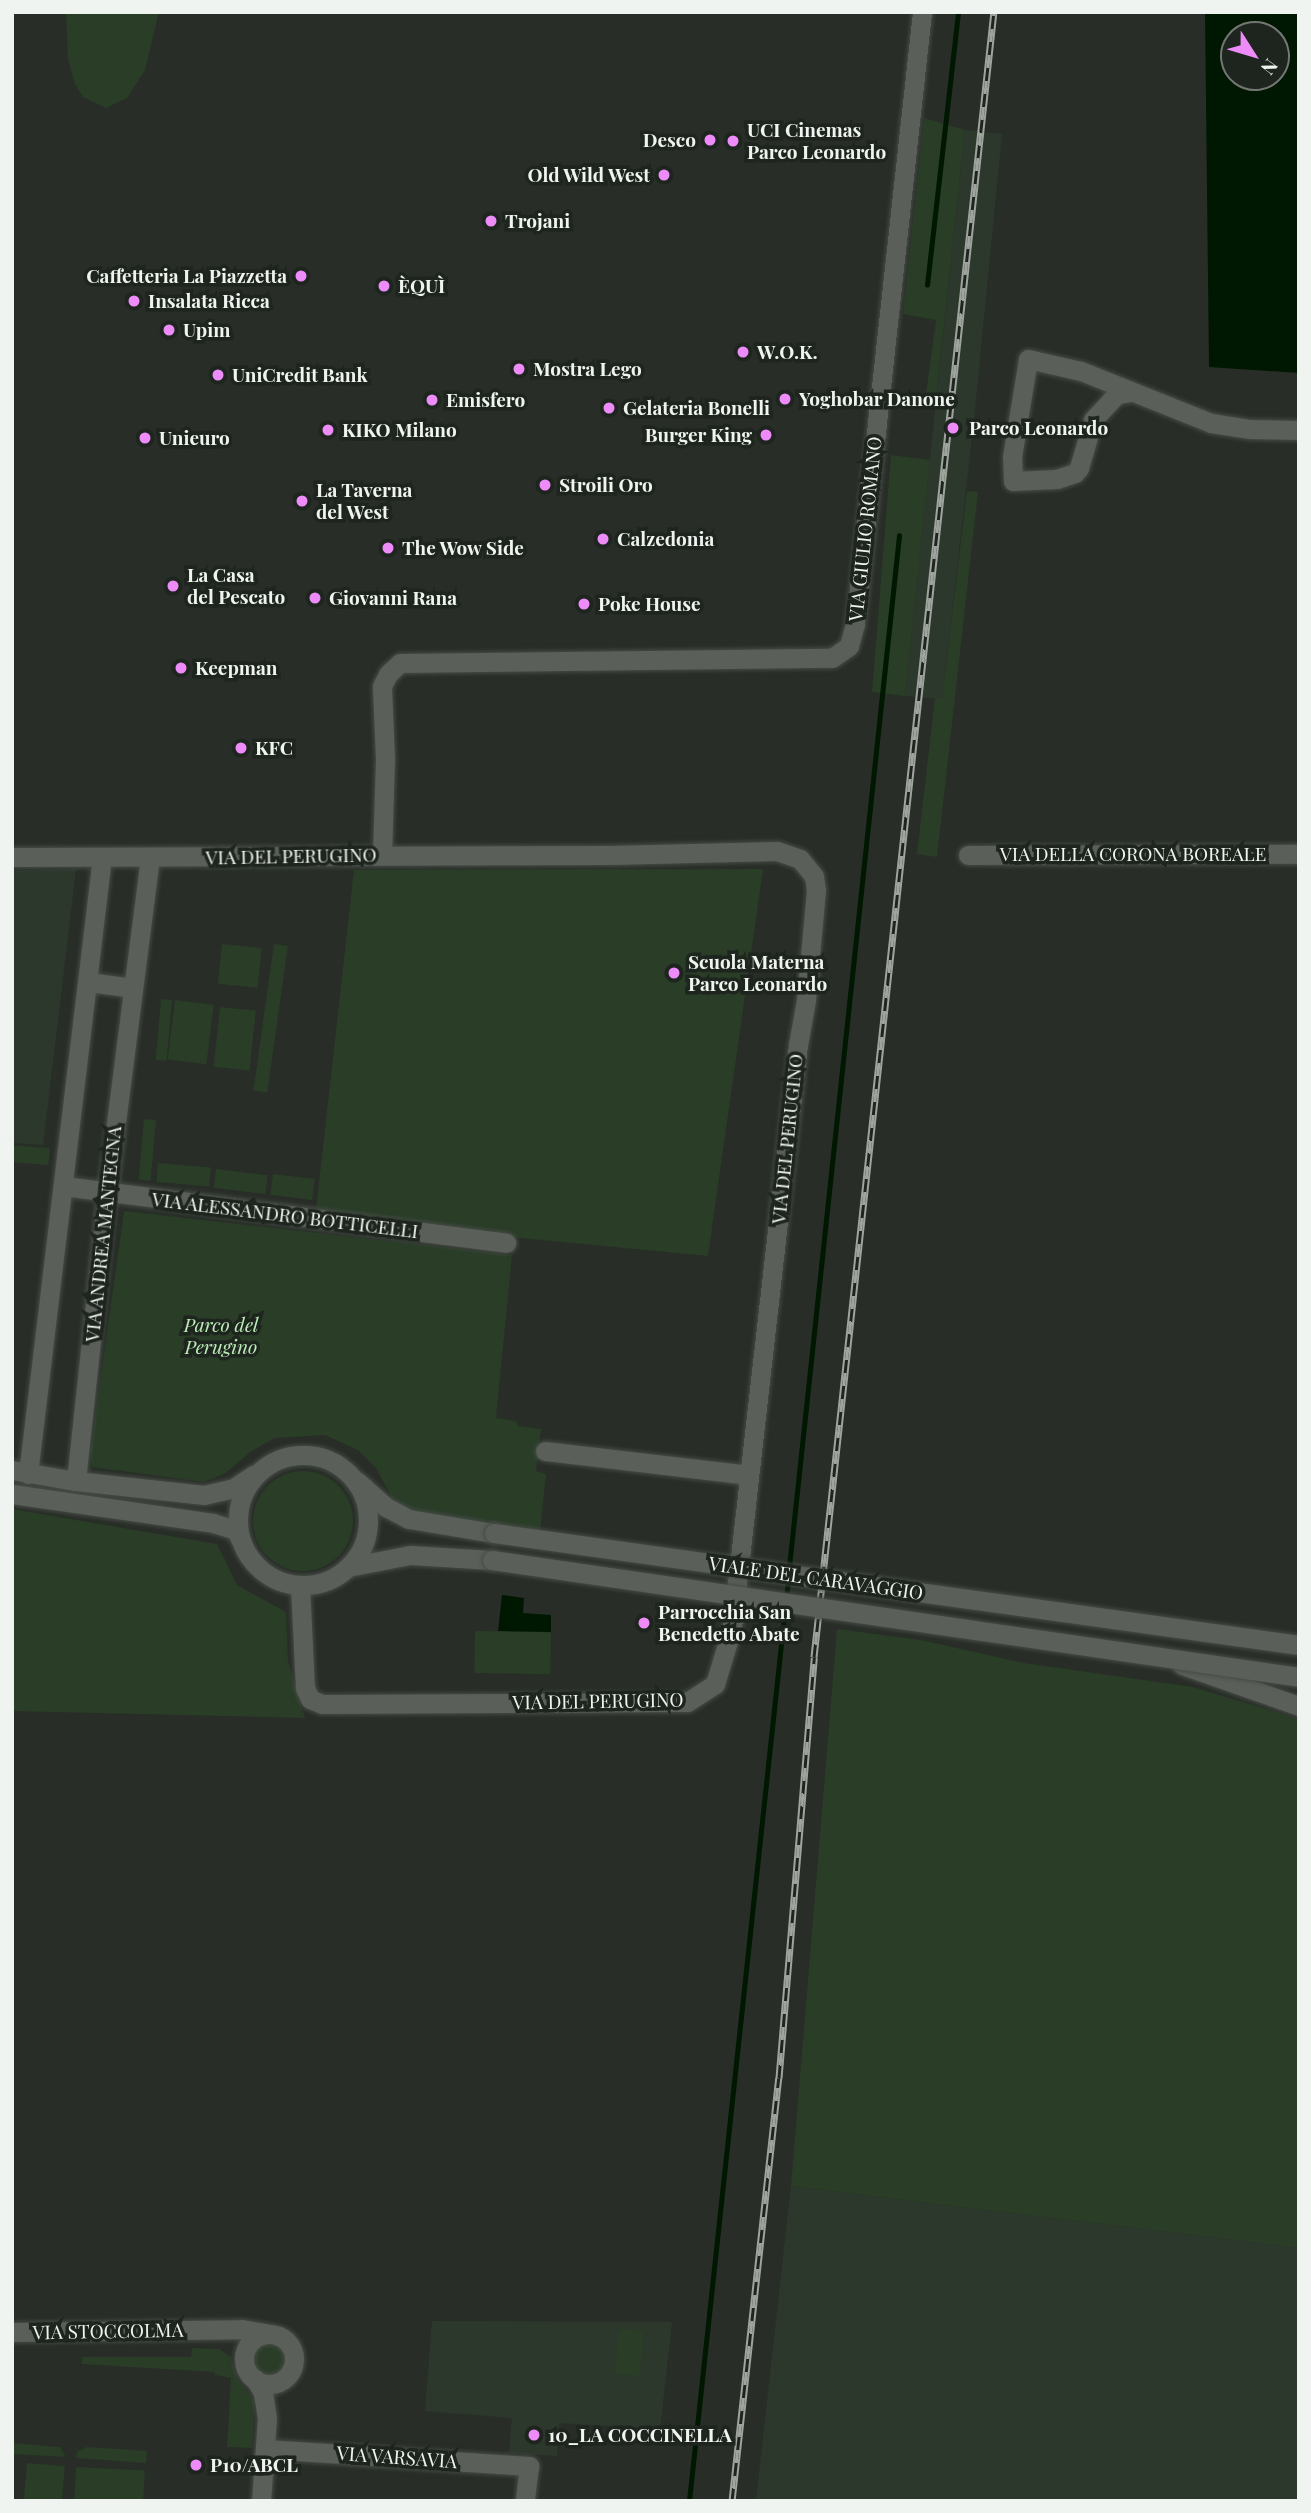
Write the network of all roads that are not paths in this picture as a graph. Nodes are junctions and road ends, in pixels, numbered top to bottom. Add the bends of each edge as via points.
1 (922, 12) edge
2 (1081, 370) junction
3 (1130, 392) junction
4 (1093, 420) junction
5 (1299, 430) edge
6 (1299, 854) edge
7 (382, 855) junction
8 (968, 855) dead end
9 (12, 857) edge
10 (102, 857) junction
11 (149, 858) junction
12 (88, 982) junction
13 (132, 988) junction
14 (63, 1186) junction
15 (107, 1194) junction
16 (506, 1243) dead end
17 (544, 1451) dead end
18 (263, 1469) junction
19 (20, 1472) edge
20 (349, 1474) junction
21 (750, 1475) junction
22 (76, 1481) junction
23 (12, 1494) edge
24 (240, 1539) junction
25 (348, 1567) junction
26 (300, 1585) junction
27 (1299, 1645) edge
28 (1168, 1660) junction
29 (1299, 1677) edge
30 (1299, 1706) edge
31 (204, 2330) junction
32 (12, 2332) edge
33 (271, 2334) junction
34 (250, 2372) junction
35 (281, 2381) junction
36 (267, 2418) junction
37 (265, 2449) junction
38 (261, 2501) edge
39 (524, 2501) edge

1 - 7 street, VIA GIULIO ROMANO via 849,646 832,658 400,663 382,686
2 - 3 street
2 - 4 street via 1097,394
2 - 4 street via 1028,359 1012,457 1013,481 1075,473
3 - 4 street via 1117,394
3 - 5 street via 1211,423
6 - 8 street, VIA DELLA CORONA BOREALE
7 - 11 street, VIA DEL PERUGINO
7 - 21 street, VIA DEL PERUGINO via 777,851 796,857 811,872 816,890 811,954
9 - 10 street, VIA DEL PERUGINO
10 - 11 street, VIA DEL PERUGINO
10 - 12 street
11 - 13 street, VIA ANDREA MANTEGNA
12 - 13 street
12 - 14 street
13 - 15 street, VIA ANDREA MANTEGNA
14 - 15 street, VIA ALESSANDRO BOTTICELLI
14 - 19 street
15 - 16 street, VIA ALESSANDRO BOTTICELLI
15 - 22 street, VIA ANDREA MANTEGNA
17 - 21 street
18 - 20 street via 297,1455 316,1456
18 - 22 street via 234,1489 204,1495
18 - 24 street via 241,1500
19 - 22 street
20 - 25 street via 361,1490 367,1531
20 - 27 street, VIALE DEL CARAVAGGIO, bridge via 386,1507 409,1519
21 - 26 street, VIA DEL PERUGINO via 732,1628 715,1684 687,1702 316,1702 305,1688
23 - 24 street via 214,1522 236,1530
24 - 26 street via 263,1572
25 - 26 street via 331,1579
25 - 28 street, VIALE DEL CARAVAGGIO, bridge via 410,1555 492,1560
28 - 29 street, VIALE DEL CARAVAGGIO, bridge
28 - 30 street
31 - 32 street, VIA STOCCOLMA
31 - 33 street, VIA STOCCOLMA
31 - 34 street, VIA STOCCOLMA via 230,2341
33 - 34 street via 250,2343 244,2358
33 - 35 street via 286,2341 293,2354 292,2370
34 - 35 street via 267,2384
34 - 36 street, VIA STOCCOLMA via 263,2393
35 - 36 street, VIA STOCCOLMA
36 - 37 street, VIA STOCCOLMA
37 - 38 street, VIA STOCCOLMA
37 - 39 street, VIA VARSAVIA via 529,2466

